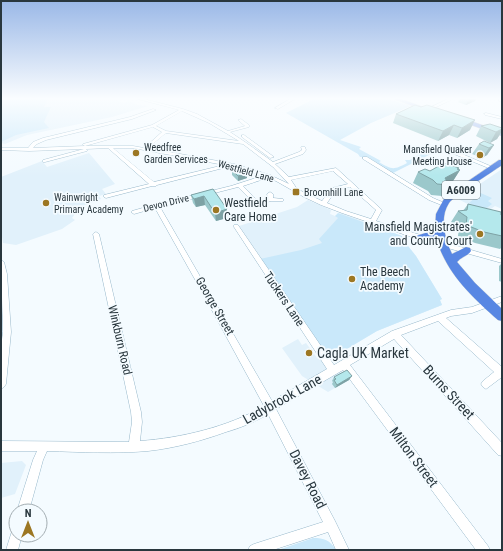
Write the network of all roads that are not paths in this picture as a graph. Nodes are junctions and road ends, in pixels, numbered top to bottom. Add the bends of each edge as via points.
1 (103, 125) edge
2 (215, 125) edge
3 (246, 125) edge
4 (478, 125) edge
5 (153, 126) joint
6 (165, 132) junction
7 (227, 132) junction
8 (502, 133) edge
9 (241, 142) junction
10 (81, 147) junction
11 (96, 147) junction
12 (109, 147) junction
13 (146, 148) junction
14 (303, 148) dead end
15 (1, 149) edge
16 (446, 149) dead end
17 (10, 150) junction
18 (29, 150) junction
19 (264, 151) junction
20 (257, 153) junction
21 (1, 156) edge
22 (272, 157) dead end
23 (365, 158) dead end
24 (45, 161) dead end
25 (502, 162) edge
26 (272, 164) junction
27 (374, 164) junction
28 (232, 165) junction
29 (367, 165) dead end
30 (492, 168) junction
31 (268, 176) junction
32 (288, 177) junction
33 (278, 180) junction
34 (154, 185) junction
35 (351, 185) junction
36 (239, 186) junction
37 (298, 191) junction
38 (106, 196) dead end
39 (280, 200) dead end
40 (323, 204) junction
41 (444, 204) junction
42 (156, 205) junction
43 (134, 212) dead end
44 (372, 222) junction
45 (236, 226) dead end
46 (440, 232) junction
47 (96, 234) dead end
48 (419, 238) junction
49 (443, 245) junction
50 (466, 251) junction
51 (451, 261) junction
52 (1, 262) edge
53 (502, 262) edge
54 (502, 299) edge
55 (488, 304) junction
56 (502, 316) edge
57 (439, 317) junction
58 (395, 334) junction
59 (3, 340) edge
60 (344, 364) junction
61 (333, 371) junction
62 (502, 372) edge
63 (1, 384) edge
64 (486, 384) dead end
65 (272, 408) junction
66 (1, 446) edge
67 (44, 446) junction
68 (134, 446) junction
69 (502, 450) edge
70 (25, 503) edge
71 (331, 525) junction
72 (254, 550) edge
73 (343, 550) edge
74 (484, 550) edge

1 - 18 street via 44,139 35,143
2 - 7 street
3 - 7 street via 248,126
4 - 8 main road
5 - 6 street
5 - 10 street
6 - 9 street
6 - 13 street
7 - 9 street
9 - 19 street via 245,137
9 - 20 street
10 - 11 street, Westfield Lane
10 - 18 street, Westfield Lane
11 - 12 street, Westfield Lane
11 - 24 street
12 - 13 street, Westfield Lane
12 - 34 street
13 - 28 street, Westfield Lane
14 - 26 street via 301,153
15 - 17 street, Westfield Lane
16 - 30 street
17 - 18 street, Westfield Lane
17 - 21 street
19 - 20 street
19 - 22 street
20 - 26 street
23 - 27 street
25 - 30 highway, A6009
26 - 32 street
27 - 29 street
27 - 41 street via 431,199
28 - 31 street, Westfield Lane
28 - 34 street
30 - 41 highway, A6009
31 - 33 street, Westfield Lane
31 - 36 street, Devon Drive
32 - 33 street
32 - 35 street via 334,169
32 - 37 street
33 - 37 street, Westfield Lane
34 - 38 street
35 - 40 street via 334,189
35 - 44 street via 378,210
36 - 39 street via 256,206 271,196
36 - 42 street, Devon Drive
37 - 40 street, Westfield Lane
40 - 44 street, Westfield Lane
41 - 46 highway, A6009 via 439,220
42 - 43 street, Devon Drive
42 - 65 street, George Street
44 - 48 street, Westfield Lane
45 - 61 street, Tuckers Lane
46 - 48 highway
46 - 49 highway, A6009
47 - 68 street, Winkburn Road via 136,412
48 - 49 street, Westfield Lane
49 - 50 street, Westfield Lane
49 - 51 highway, A6009
50 - 51 highway
50 - 53 street, Westfield Lane
51 - 55 highway, A6009 via 467,283
52 - 59 street via 7,332
54 - 55 street, Ladybrook Lane
55 - 56 highway, A6009
55 - 57 street, Ladybrook Lane
57 - 58 street, Ladybrook Lane
57 - 62 street
58 - 60 street, Ladybrook Lane
58 - 69 street, Burns Street
59 - 63 street
60 - 61 street, Ladybrook Lane
60 - 74 street, Milton Street
61 - 65 street, Ladybrook Lane
62 - 64 street
65 - 68 street, Ladybrook Lane via 245,421 194,438
65 - 71 street, Davey Road
66 - 67 street, Ladybrook Lane
67 - 68 street, Ladybrook Lane
67 - 70 street
71 - 72 street
71 - 73 street, Davey Road

